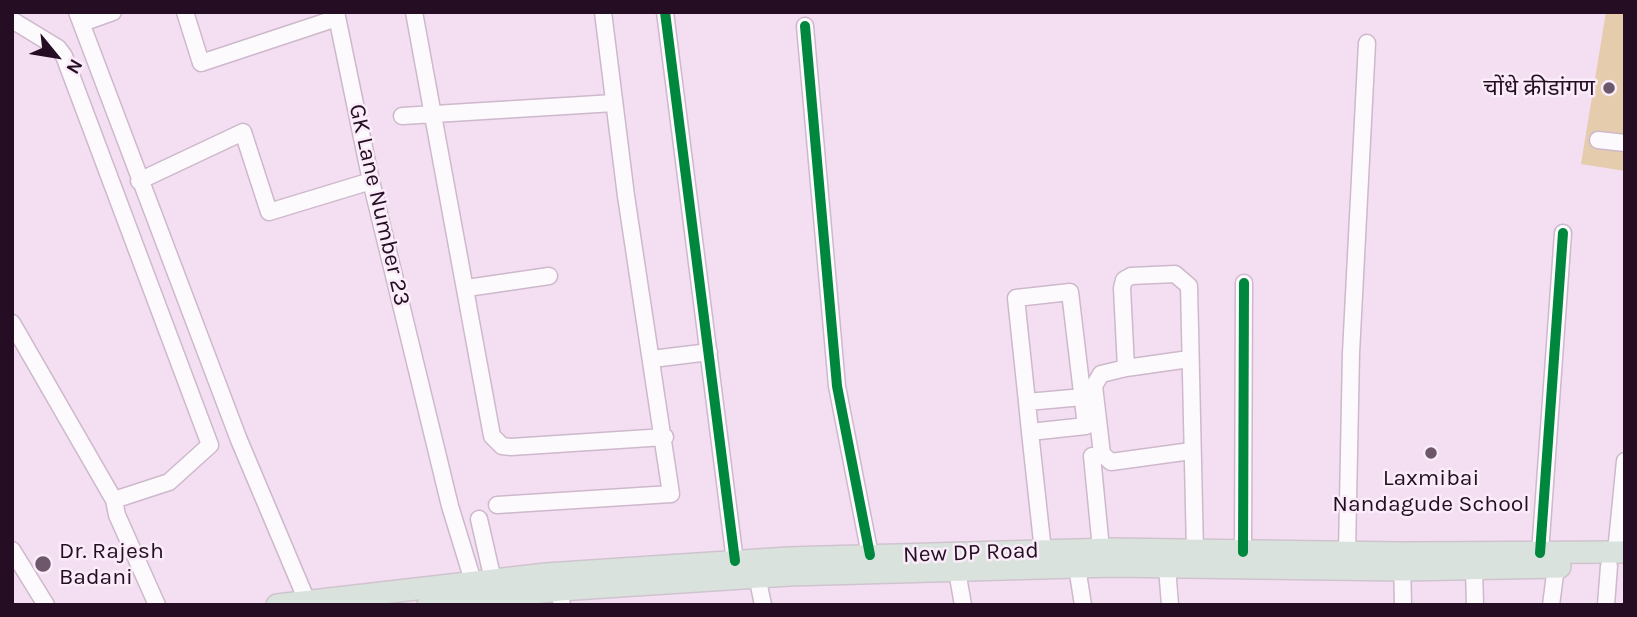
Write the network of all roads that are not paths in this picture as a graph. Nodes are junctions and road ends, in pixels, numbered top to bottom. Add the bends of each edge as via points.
1 (113, 12) edge
2 (184, 12) edge
3 (414, 12) edge
4 (603, 12) edge
5 (665, 12) edge
6 (336, 15) edge
7 (80, 18) edge
8 (12, 20) edge
9 (805, 26) dead end
10 (1367, 43) dead end
11 (614, 103) junction
12 (431, 113) junction
13 (402, 116) dead end
14 (1598, 140) dead end
15 (1625, 143) edge
16 (139, 181) junction
17 (370, 181) junction
18 (1563, 233) dead end
19 (549, 276) dead end
20 (1244, 284) dead end
21 (467, 288) junction
22 (12, 323) edge
23 (709, 352) junction
24 (652, 359) junction
25 (1189, 359) junction
26 (1126, 368) junction
27 (1083, 397) junction
28 (1027, 402) junction
29 (1030, 432) junction
30 (665, 437) junction
31 (1191, 451) junction
32 (1092, 456) dead end
33 (1625, 461) edge
34 (114, 500) junction
35 (497, 505) dead end
36 (479, 519) dead end
37 (1101, 549) junction
38 (12, 550) edge
39 (1043, 551) junction
40 (1195, 551) junction
41 (1243, 552) junction
42 (1347, 552) junction
43 (870, 555) junction
44 (1619, 559) edge
45 (1548, 560) junction
46 (1402, 562) junction
47 (749, 567) junction
48 (1077, 567) junction
49 (1167, 567) junction
50 (1474, 569) junction
51 (957, 571) junction
52 (483, 581) junction
53 (561, 598) edge
54 (307, 601) junction
55 (46, 605) edge
56 (157, 605) edge
57 (277, 605) edge
58 (428, 605) edge
59 (763, 605) edge
60 (963, 605) edge
61 (1083, 605) edge
62 (1170, 605) edge
63 (1403, 605) edge
64 (1475, 605) edge
65 (1551, 605) edge
66 (1606, 605) edge

1 - 7 street
2 - 6 street, GK Lane Number 23 via 201,64
3 - 12 street
4 - 11 street
5 - 23 street
6 - 17 street, GK Lane Number 23
7 - 16 street
8 - 34 street via 64,56 210,445 169,482
9 - 43 street via 837,386
10 - 42 street
11 - 12 street
11 - 24 street
12 - 13 street
12 - 21 street
14 - 15 street
16 - 17 street via 243,132 268,212
16 - 54 street
17 - 52 street, GK Lane Number 23 via 450,506
18 - 45 street
19 - 21 street
20 - 41 street
21 - 30 street via 496,442 511,447
22 - 34 street
23 - 24 street
23 - 47 street
24 - 30 street
25 - 26 street
25 - 26 street via 1189,286 1175,274 1131,276 1122,288
25 - 31 street
26 - 31 street via 1101,374 1094,386 1102,454 1116,462
27 - 28 street
27 - 28 street via 1070,292 1016,298
27 - 29 street via 1086,426
28 - 29 street
29 - 39 street
30 - 35 street via 671,494
31 - 40 street
32 - 37 street
33 - 44 street
34 - 56 street
36 - 52 street
37 - 39 main road, New DP Road
37 - 40 main road, New DP Road
38 - 55 street
39 - 43 main road, New DP Road
40 - 41 main road, New DP Road
41 - 42 main road, New DP Road
42 - 46 main road, New DP Road
43 - 47 main road, New DP Road
44 - 45 main road, New DP Road
44 - 66 street
45 - 46 main road, New DP Road
45 - 50 main road, New DP Road
45 - 65 street
46 - 49 main road, New DP Road
46 - 50 main road, New DP Road
46 - 63 street
47 - 51 main road, New DP Road
47 - 52 main road, New DP Road
47 - 53 main road, New DP Road
47 - 59 street
48 - 49 main road, New DP Road
48 - 51 main road, New DP Road
48 - 61 street
49 - 62 street
50 - 64 street
51 - 60 street
52 - 54 main road, New DP Road
53 - 58 main road, New DP Road
54 - 57 main road, New DP Road

